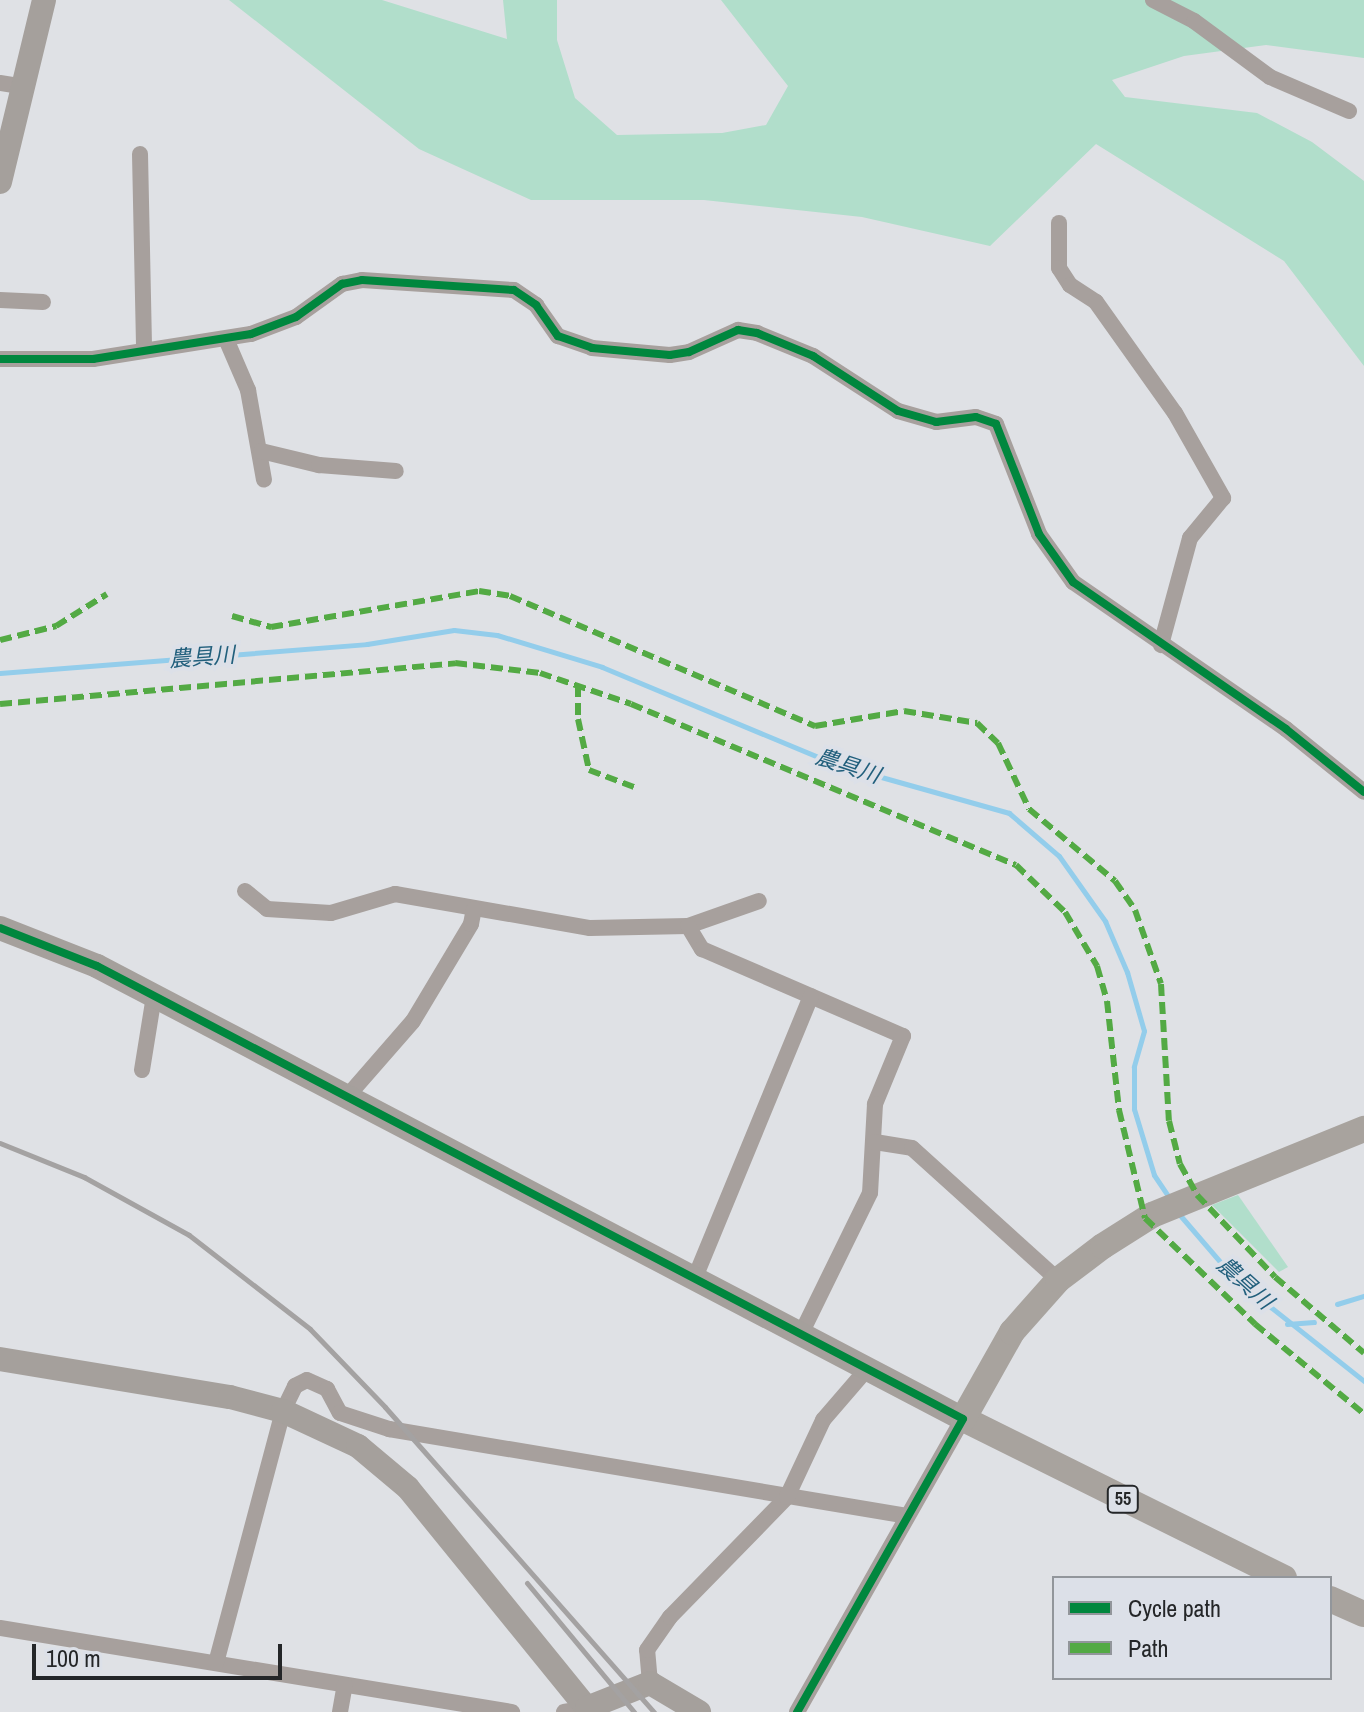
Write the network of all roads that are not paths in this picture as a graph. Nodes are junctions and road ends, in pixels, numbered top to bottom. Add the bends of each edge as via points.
1 (44, 0) edge
2 (1153, 0) edge
3 (0, 83) edge
4 (25, 87) junction
5 (1349, 111) dead end
6 (140, 154) dead end
7 (0, 182) edge
8 (1059, 223) dead end
9 (0, 300) edge
10 (43, 302) dead end
11 (226, 339) junction
12 (144, 348) junction
13 (0, 359) edge
14 (261, 451) junction
15 (396, 471) dead end
16 (264, 480) dead end
17 (1161, 645) junction
18 (1364, 792) edge
19 (245, 891) dead end
20 (759, 901) dead end
21 (474, 909) junction
22 (688, 926) junction
23 (0, 928) edge
24 (154, 996) junction
25 (811, 996) junction
26 (142, 1070) dead end
27 (345, 1099) junction
28 (1364, 1129) edge
29 (875, 1142) junction
30 (694, 1280) junction
31 (1058, 1280) junction
32 (801, 1334) junction
33 (0, 1359) edge
34 (867, 1369) junction
35 (283, 1411) junction
36 (963, 1419) junction
37 (787, 1497) junction
38 (907, 1516) junction
39 (1280, 1576) edge
40 (1332, 1600) edge
41 (1364, 1614) edge
42 (0, 1628) edge
43 (216, 1663) junction
44 (650, 1683) junction
45 (345, 1685) junction
46 (580, 1711) edge
47 (340, 1712) edge
48 (512, 1712) edge
49 (699, 1712) edge
50 (797, 1712) edge

1 - 4 street
2 - 5 street via 1194,21 1270,77
3 - 4 street
4 - 7 street
6 - 12 street
8 - 17 street via 1059,268 1070,285 1096,302 1175,413 1223,498 1190,538
9 - 10 street
11 - 12 street
11 - 14 street via 248,390
11 - 17 street via 281,324 342,284 362,280 514,290 536,305 558,336 592,348 670,355 738,330 757,333 813,356 898,411 936,422 976,417 996,424 1039,534 1058,566
12 - 13 street via 93,359
14 - 15 street via 319,465
14 - 16 street
17 - 18 street via 1286,729
19 - 21 street via 267,909 307,913 343,910 384,893
20 - 22 street
21 - 22 street via 563,928
21 - 27 street via 471,924 413,1021
22 - 25 street via 702,949
23 - 24 street via 69,952
24 - 26 street
24 - 27 street
25 - 29 street via 903,1036 875,1104
25 - 30 street
27 - 30 street
28 - 31 main road via 1152,1215
29 - 31 street via 912,1148
29 - 32 street via 870,1193 859,1222
30 - 32 street
31 - 36 main road via 1012,1332
32 - 34 street
33 - 35 street
34 - 36 street
34 - 37 street via 823,1420
35 - 37 street via 295,1386 312,1381 327,1389 340,1413 353,1420
35 - 43 street
35 - 46 street via 358,1446 408,1488
36 - 38 street
36 - 39 main road, 55
37 - 38 street
37 - 44 street via 670,1617 647,1650
38 - 50 street
40 - 41 main road
42 - 43 street
43 - 45 street
44 - 46 street
44 - 49 street
45 - 47 street
45 - 48 street

